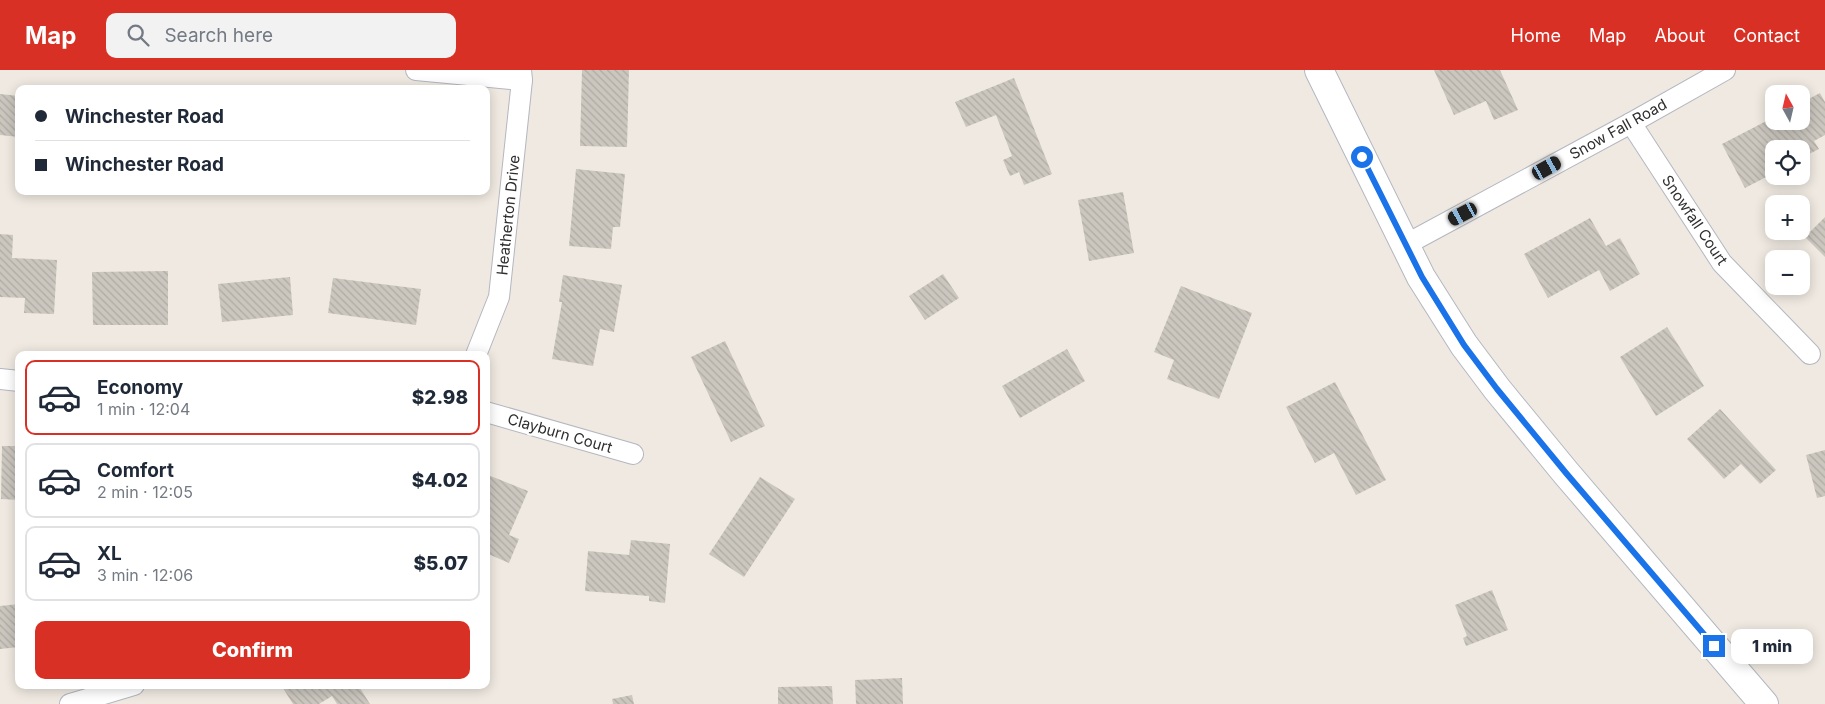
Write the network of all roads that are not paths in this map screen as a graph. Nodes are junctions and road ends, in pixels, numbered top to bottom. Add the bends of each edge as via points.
1 (416, 70) edge
2 (1319, 70) edge
3 (1725, 70) edge
4 (521, 75) edge
5 (1631, 123) junction
6 (1405, 245) junction
7 (478, 351) edge
8 (1810, 354) dead end
9 (0, 379) edge
10 (15, 381) edge
11 (490, 413) edge
12 (633, 454) dead end
13 (121, 689) edge
14 (70, 704) edge
15 (1764, 704) edge

1 - 4 street
2 - 6 street
3 - 5 street, Snow Fall Road
4 - 7 street, Heatherton Drive via 499,296
5 - 6 street, Snow Fall Road
5 - 8 street, Snowfall Court via 1722,263
6 - 15 street via 1464,345 1497,389
9 - 10 street
11 - 12 street, Clayburn Court
13 - 14 street

